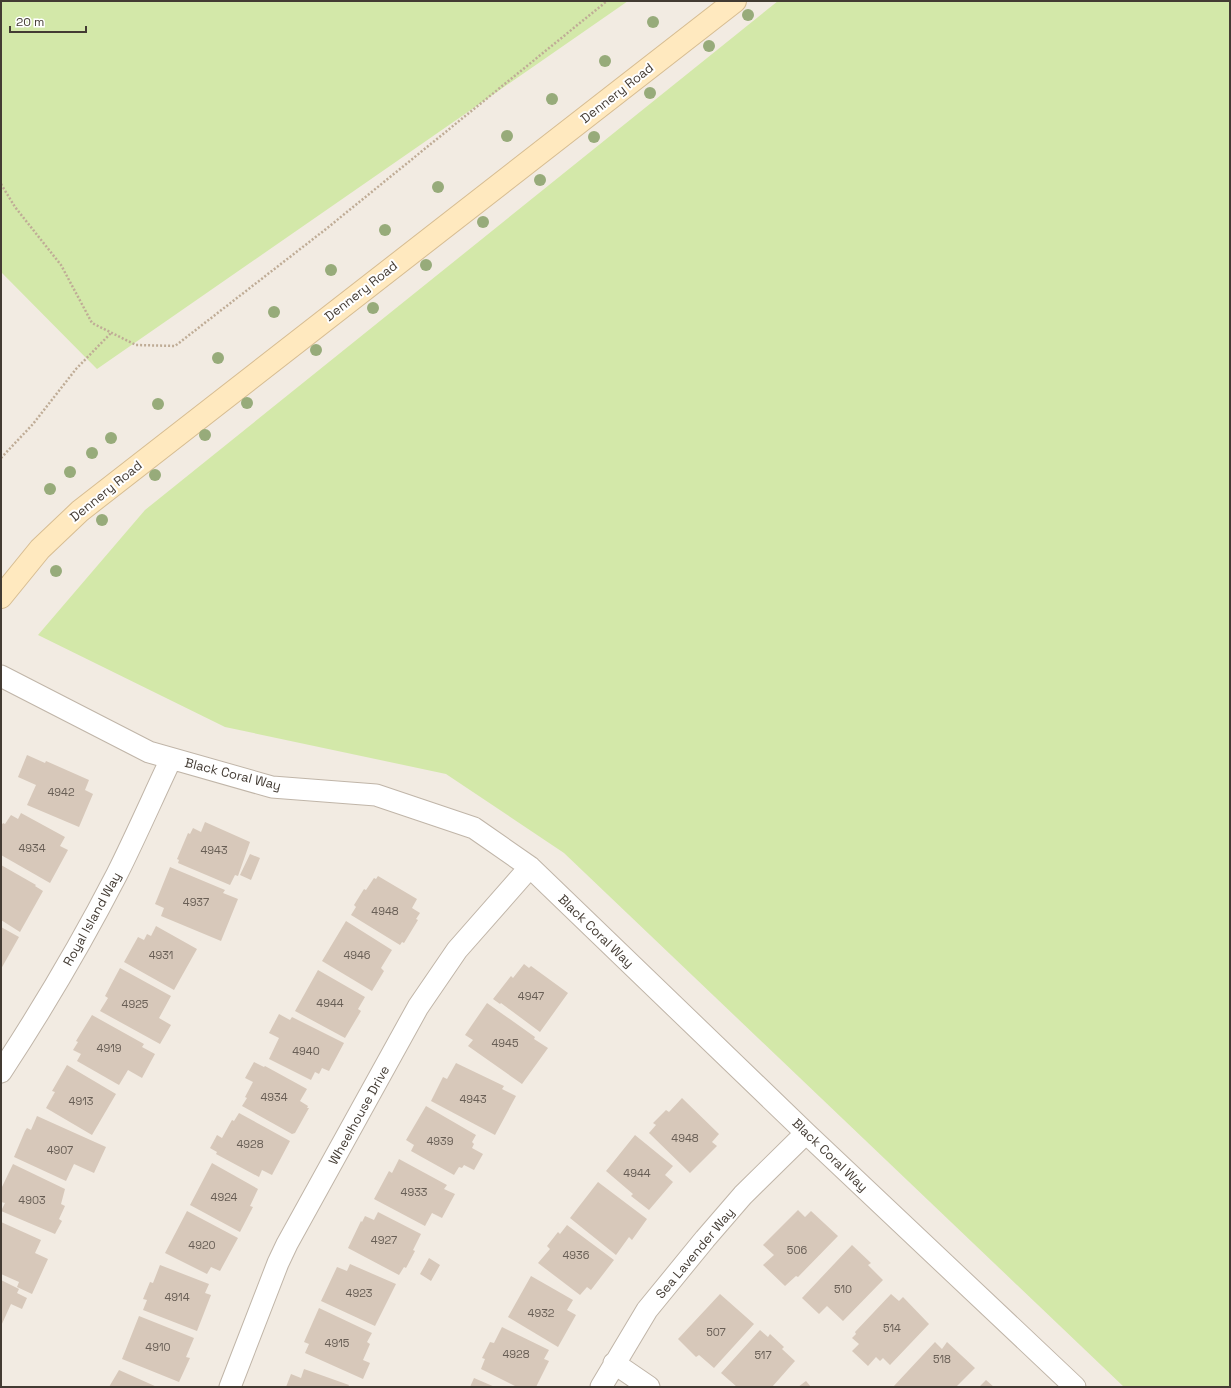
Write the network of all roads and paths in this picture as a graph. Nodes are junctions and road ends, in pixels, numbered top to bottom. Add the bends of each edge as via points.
1 (607, 1) edge
2 (735, 1) edge
3 (1, 184) edge
4 (111, 333) junction
5 (1, 458) edge
6 (1, 596) edge
7 (1, 676) edge
8 (171, 759) junction
9 (530, 867) junction
10 (1, 1072) edge
11 (806, 1132) junction
12 (614, 1363) junction
13 (230, 1387) edge
14 (601, 1387) edge
15 (649, 1387) edge
16 (1075, 1387) edge

1 - 4 path via 332,224 175,346 136,345
2 - 6 street, Dennery Road via 80,512 40,550
3 - 4 path via 15,207 61,265 92,323
4 - 5 path via 76,369 33,424
7 - 8 street, Black Coral Way via 149,752
8 - 9 street, Black Coral Way via 272,787 376,796 474,828
8 - 10 street, Royal Island Way via 92,921 35,1021
9 - 11 street, Black Coral Way
9 - 13 street, Wheelhouse Drive via 457,950 418,1007 287,1244
11 - 12 street, Sea Lavender Way via 705,1239 647,1310
11 - 16 street, Black Coral Way
12 - 14 street, Sea Lavender Way
12 - 15 street

